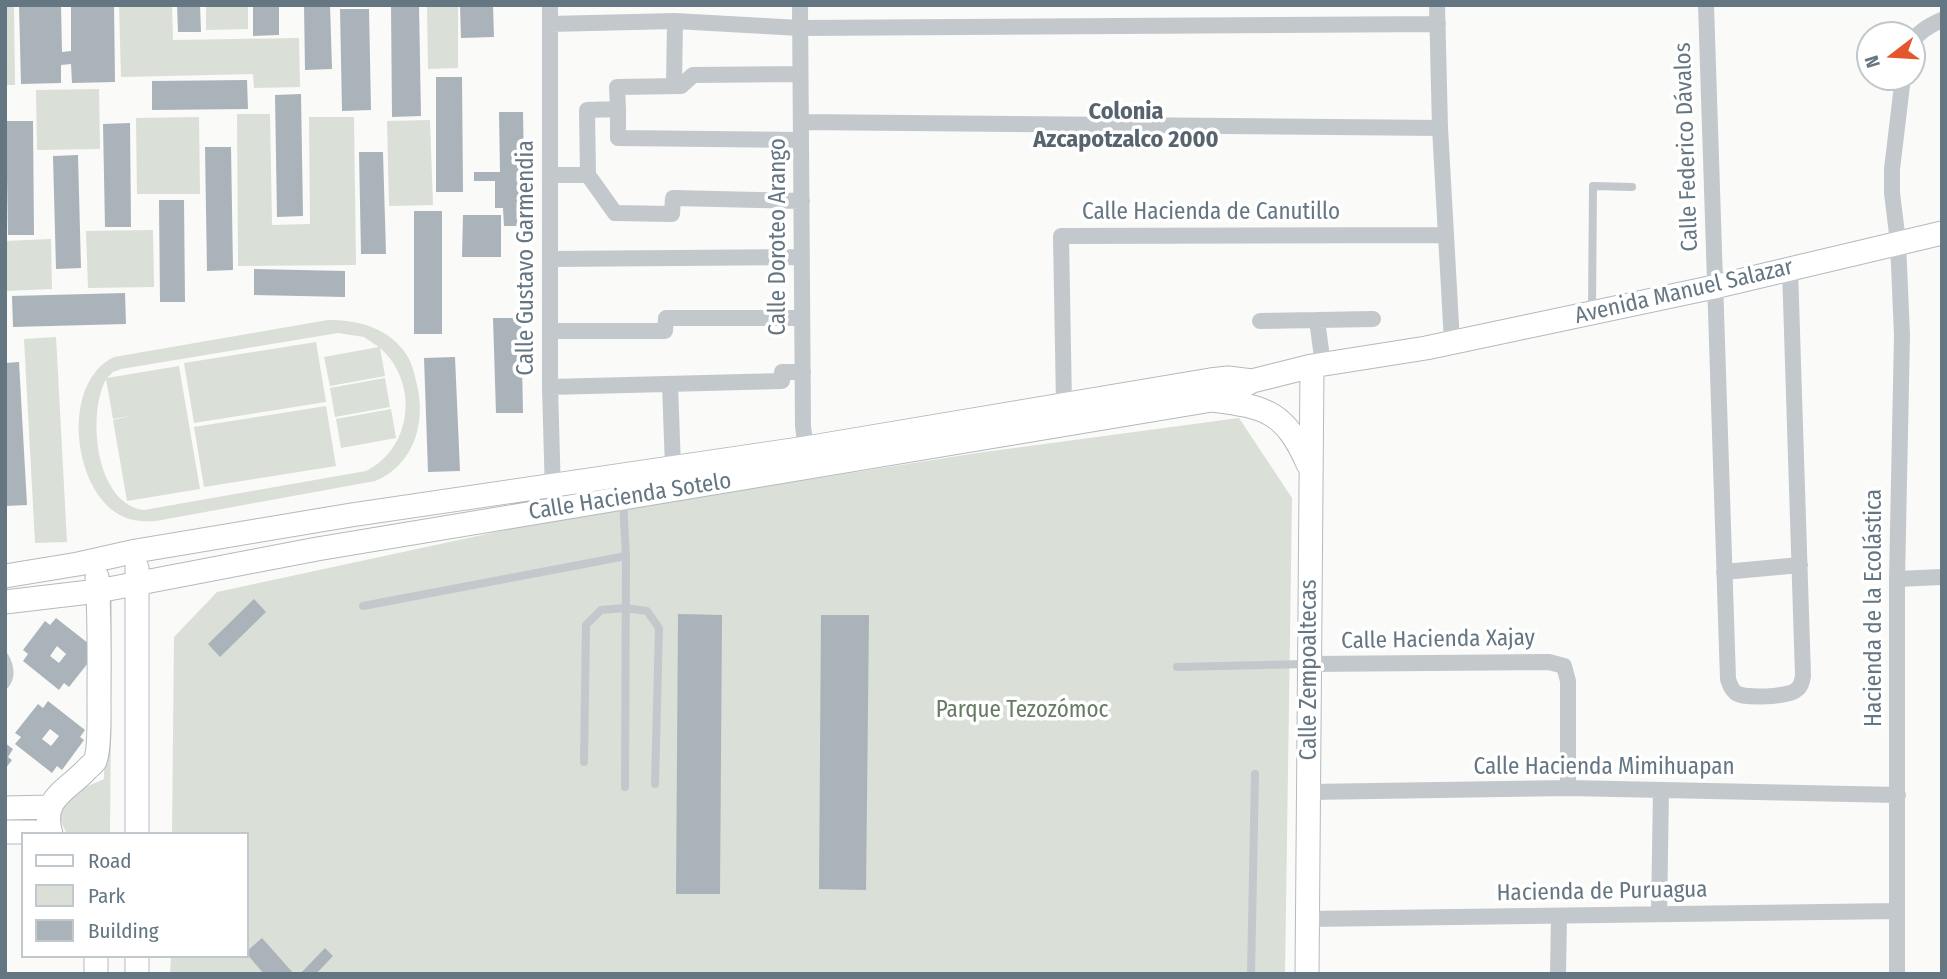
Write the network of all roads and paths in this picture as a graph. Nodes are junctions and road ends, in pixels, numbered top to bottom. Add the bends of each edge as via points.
1 (550, 5) edge
2 (800, 5) edge
3 (1437, 5) edge
4 (1706, 5) edge
5 (1942, 20) edge
6 (675, 21) junction
7 (550, 24) junction
8 (1438, 24) junction
9 (800, 27) junction
10 (1926, 29) edge
11 (800, 74) junction
12 (674, 86) junction
13 (1901, 91) edge
14 (618, 109) junction
15 (801, 122) junction
16 (1440, 128) junction
17 (801, 140) junction
18 (550, 175) junction
19 (588, 175) junction
20 (1632, 187) dead end
21 (802, 201) junction
22 (1942, 233) edge
23 (1446, 235) junction
24 (1898, 243) junction
25 (802, 257) junction
26 (550, 259) junction
27 (1790, 269) junction
28 (1714, 287) junction
29 (1592, 313) junction
30 (802, 318) junction
31 (1373, 319) dead end
32 (1317, 320) junction
33 (1260, 321) dead end
34 (550, 331) junction
35 (1452, 342) junction
36 (1426, 348) joint
37 (1317, 365) junction
38 (803, 372) junction
39 (1252, 381) junction
40 (670, 384) junction
41 (550, 387) junction
42 (1212, 400) junction
43 (1064, 404) junction
44 (807, 458) junction
45 (673, 468) junction
46 (1310, 470) junction
47 (552, 486) junction
48 (623, 498) junction
49 (554, 510) junction
50 (136, 551) junction
51 (626, 555) junction
52 (96, 560) junction
53 (1800, 565) junction
54 (1724, 572) junction
55 (5, 576) edge
56 (1942, 577) edge
57 (1897, 579) junction
58 (138, 583) junction
59 (98, 591) junction
60 (5, 603) edge
61 (363, 606) dead end
62 (625, 608) junction
63 (5, 657) edge
64 (1311, 664) junction
65 (1177, 667) dead end
66 (5, 685) edge
67 (584, 762) dead end
68 (1255, 774) dead end
69 (654, 784) dead end
70 (625, 787) dead end
71 (1568, 788) junction
72 (1661, 790) junction
73 (1310, 792) junction
74 (1898, 795) junction
75 (50, 807) junction
76 (5, 808) edge
77 (51, 832) edge
78 (137, 832) edge
79 (1897, 911) junction
80 (1660, 914) junction
81 (1559, 916) junction
82 (1308, 919) junction
83 (1251, 974) edge
84 (1307, 974) edge
85 (1558, 974) edge
86 (1897, 974) edge

1 - 7 street, Calle Gustavo Garmendia
2 - 9 street, Calle Doroteo Arango
3 - 8 street
4 - 28 street, Calle Federico Dávalos
5 - 10 street
6 - 7 street
6 - 9 street
6 - 12 street
7 - 18 street, Calle Gustavo Garmendia
8 - 9 street
8 - 16 street
9 - 11 street, Calle Doroteo Arango
11 - 12 street via 694,75
11 - 15 street, Calle Doroteo Arango
12 - 14 street via 617,87
13 - 24 street, Hacienda de la Ecolástica via 1892,169
14 - 17 street via 618,138
14 - 19 street via 587,110
15 - 16 street
15 - 17 street, Calle Doroteo Arango
16 - 23 street
17 - 21 street, Calle Doroteo Arango
18 - 19 street
18 - 26 street, Calle Gustavo Garmendia
19 - 21 street via 615,213 672,214 673,198
20 - 29 lane via 1593,186
21 - 25 street, Calle Doroteo Arango
22 - 24 street, Avenida Manuel Salazar
23 - 35 street
23 - 43 street, Calle Hacienda de Canutillo via 1061,236
24 - 27 street, Avenida Manuel Salazar
24 - 57 street, Hacienda de la Ecolástica via 1902,335
25 - 26 street
25 - 30 street, Calle Doroteo Arango
26 - 34 street, Calle Gustavo Garmendia
27 - 28 street, Avenida Manuel Salazar
27 - 53 street
28 - 29 street, Avenida Manuel Salazar
28 - 54 street, Calle Federico Dávalos
29 - 35 street, Avenida Manuel Salazar
30 - 34 street via 666,318 665,331
30 - 38 street, Calle Doroteo Arango
31 - 32 street
32 - 33 street
32 - 37 street
34 - 41 street, Calle Gustavo Garmendia
35 - 36 street, Avenida Manuel Salazar
36 - 37 street, Calle Hacienda Sotelo
37 - 39 street, Calle Hacienda Sotelo
37 - 46 street, Calle Zempoaltecas
38 - 40 street via 782,372 782,381
38 - 44 street, Calle Doroteo Arango
39 - 42 street, Calle Hacienda Sotelo
39 - 43 street, Calle Hacienda Sotelo via 1227,378
40 - 41 street
40 - 45 street
41 - 47 street, Calle Gustavo Garmendia
42 - 44 street, Calle Hacienda Sotelo
42 - 46 street via 1258,407 1280,419
43 - 44 street, Calle Hacienda Sotelo
44 - 45 street, Calle Hacienda Sotelo
44 - 48 street, Calle Hacienda Sotelo
45 - 47 street, Calle Hacienda Sotelo
46 - 64 street, Calle Zempoaltecas
47 - 49 street, Calle Gustavo Garmendia
47 - 50 street, Calle Hacienda Sotelo
48 - 49 street, Calle Hacienda Sotelo
48 - 51 lane
49 - 58 street, Calle Hacienda Sotelo
50 - 52 street, Calle Hacienda Sotelo
50 - 58 street
51 - 61 lane
51 - 62 lane
52 - 55 street, Calle Hacienda Sotelo
52 - 59 street
53 - 54 street
53 - 54 street, Calle Federico Dávalos via 1804,676 1801,685 1786,694 1746,696 1730,688
56 - 57 street
57 - 74 street, Hacienda de la Ecolástica
58 - 59 street, Calle Hacienda Sotelo
58 - 78 street
59 - 60 street, Calle Hacienda Sotelo
59 - 75 street via 99,732 94,761 58,793
62 - 67 lane via 601,610 586,625
62 - 69 lane via 647,611 659,628
62 - 70 lane
63 - 66 lane via 10,672
64 - 65 lane
64 - 71 street, Calle Hacienda Xajay via 1549,662 1564,666 1568,681
64 - 73 street, Calle Zempoaltecas
68 - 83 lane
71 - 72 street, Calle Hacienda Mimihuapan
71 - 73 street, Calle Hacienda Mimihuapan
72 - 74 street, Calle Hacienda Mimihuapan
72 - 80 street
73 - 82 street, Calle Zempoaltecas
74 - 79 street, Hacienda de la Ecolástica
75 - 76 street
75 - 77 street
79 - 80 street, Hacienda de Puruagua
79 - 86 street, Hacienda de la Ecolástica
80 - 81 street, Hacienda de Puruagua
81 - 82 street, Hacienda de Puruagua
81 - 85 street
82 - 84 street, Calle Zempoaltecas

